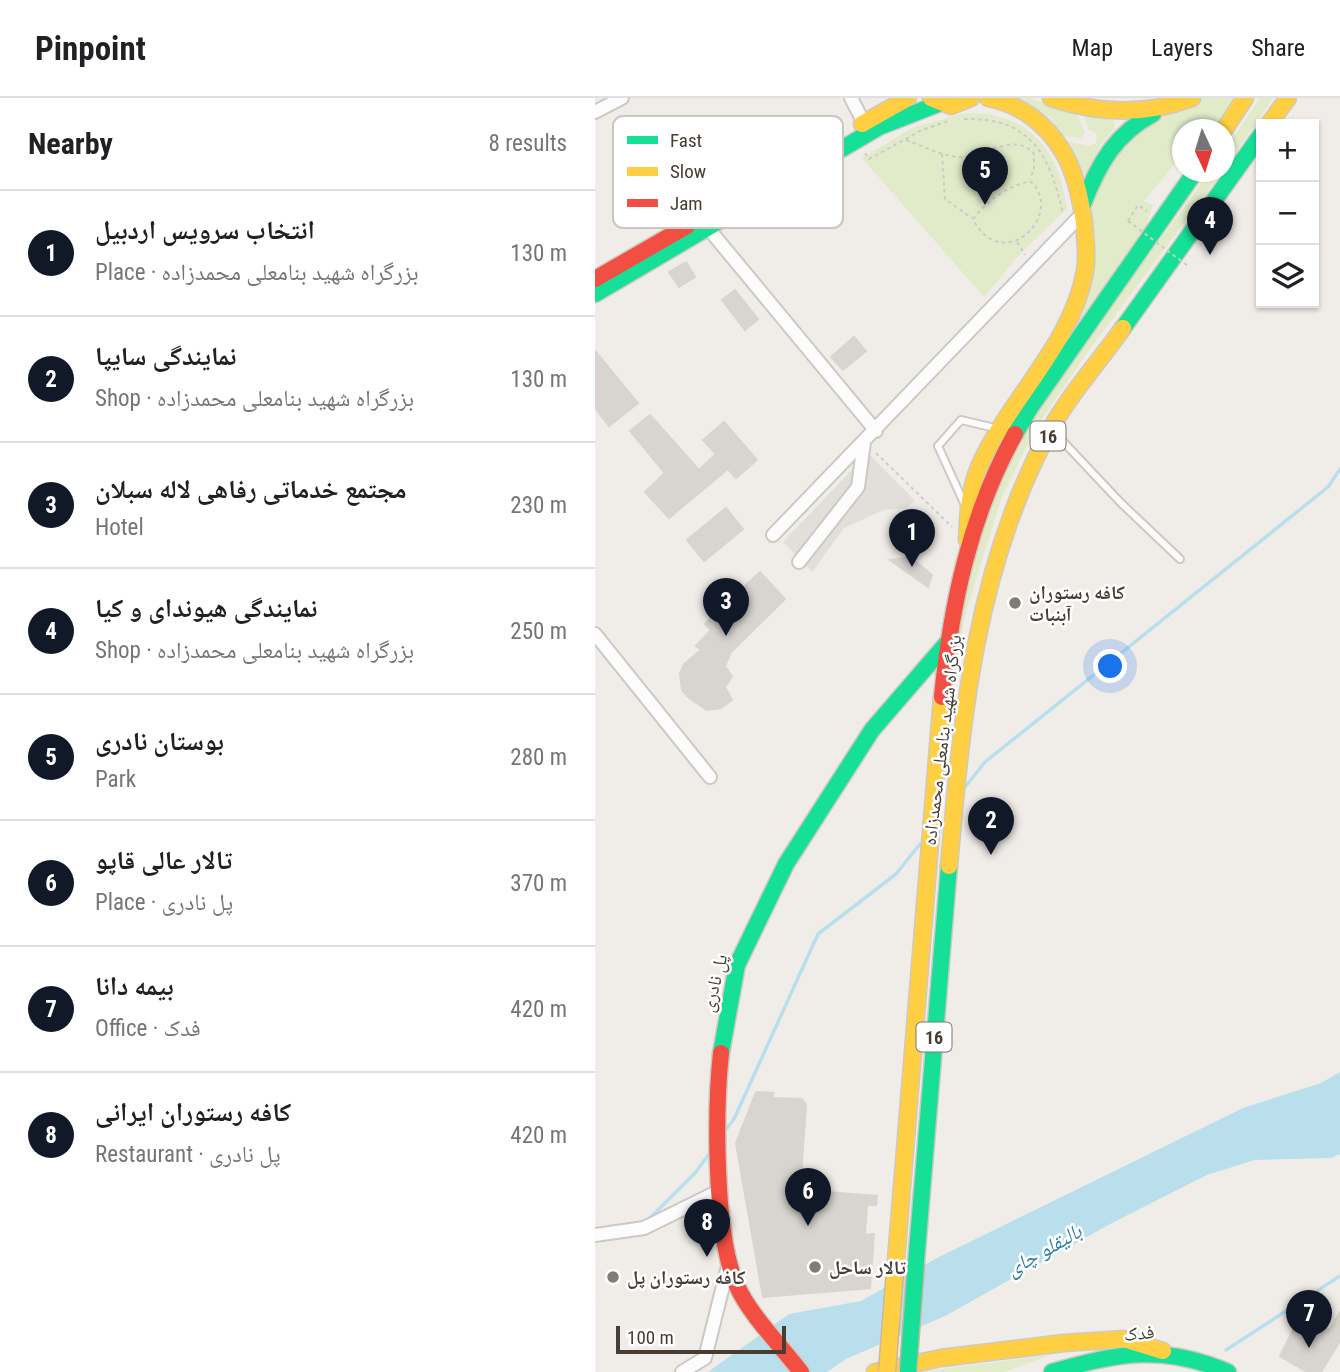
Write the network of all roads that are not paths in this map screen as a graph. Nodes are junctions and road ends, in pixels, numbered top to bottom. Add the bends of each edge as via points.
1 (622, 98) edge
2 (851, 98) edge
3 (908, 98) edge
4 (971, 98) edge
5 (988, 98) edge
6 (1051, 98) edge
7 (1192, 98) edge
8 (1245, 98) edge
9 (1288, 98) edge
10 (935, 101) edge
11 (1169, 107) junction
12 (595, 112) edge
13 (1231, 119) edge
14 (1273, 119) edge
15 (864, 123) junction
16 (843, 135) edge
17 (1256, 142) edge
18 (843, 148) edge
19 (1188, 182) edge
20 (1083, 208) junction
21 (683, 228) edge
22 (708, 228) joint
23 (595, 279) edge
24 (595, 294) edge
25 (997, 428) junction
26 (1051, 429) junction
27 (876, 431) junction
28 (865, 442) junction
29 (967, 510) junction
30 (773, 535) dead end
31 (967, 537) junction
32 (1180, 559) dead end
33 (799, 562) dead end
34 (595, 634) edge
35 (947, 643) junction
36 (710, 777) dead end
37 (719, 1191) junction
38 (595, 1235) edge
39 (728, 1266) junction
40 (1163, 1351) junction
41 (1216, 1370) edge
42 (682, 1372) edge
43 (801, 1372) edge
44 (875, 1372) edge
45 (887, 1372) edge
46 (908, 1372) edge
47 (1052, 1372) edge

1 - 12 street
2 - 15 street
3 - 15 main road
4 - 10 main road via 957,106
5 - 20 main road via 1027,113 1047,128 1073,173
6 - 11 main road via 1141,112
7 - 11 main road
8 - 13 main road
9 - 14 main road
10 - 18 main road
11 - 20 main road via 1127,128 1110,146 1095,170
15 - 16 main road
17 - 26 main road, بزرگراه شهید بنامعلی محمدزاده / 16
19 - 31 main road, بزرگراه شهید بنامعلی محمدزاده / 16 via 1030,408
20 - 25 main road via 1085,273 1078,299 1059,337
20 - 27 street
21 - 23 main road
22 - 24 main road
22 - 27 street
25 - 29 main road
25 - 29 lane via 961,420 938,446
26 - 32 lane
26 - 46 main road, بزرگراه شهید بنامعلی محمدزاده / 16, bridge via 1024,477 986,587 964,700
27 - 28 street
28 - 30 street
28 - 33 street via 858,487
29 - 31 main road
31 - 35 main road, بزرگراه شهید بنامعلی محمدزاده / 16
34 - 36 street
35 - 37 main road, پل نادری via 872,730 786,864 737,965 720,1059
35 - 45 main road, بزرگراه شهید بنامعلی محمدزاده / 16, bridge
37 - 38 street via 644,1228
37 - 39 main road, پل نادری
39 - 42 street via 705,1358
39 - 43 main road, پل نادری via 738,1290
40 - 41 main road, فدک via 1199,1358
40 - 44 main road via 1124,1339 1076,1342 941,1358
40 - 47 main road, فدک

